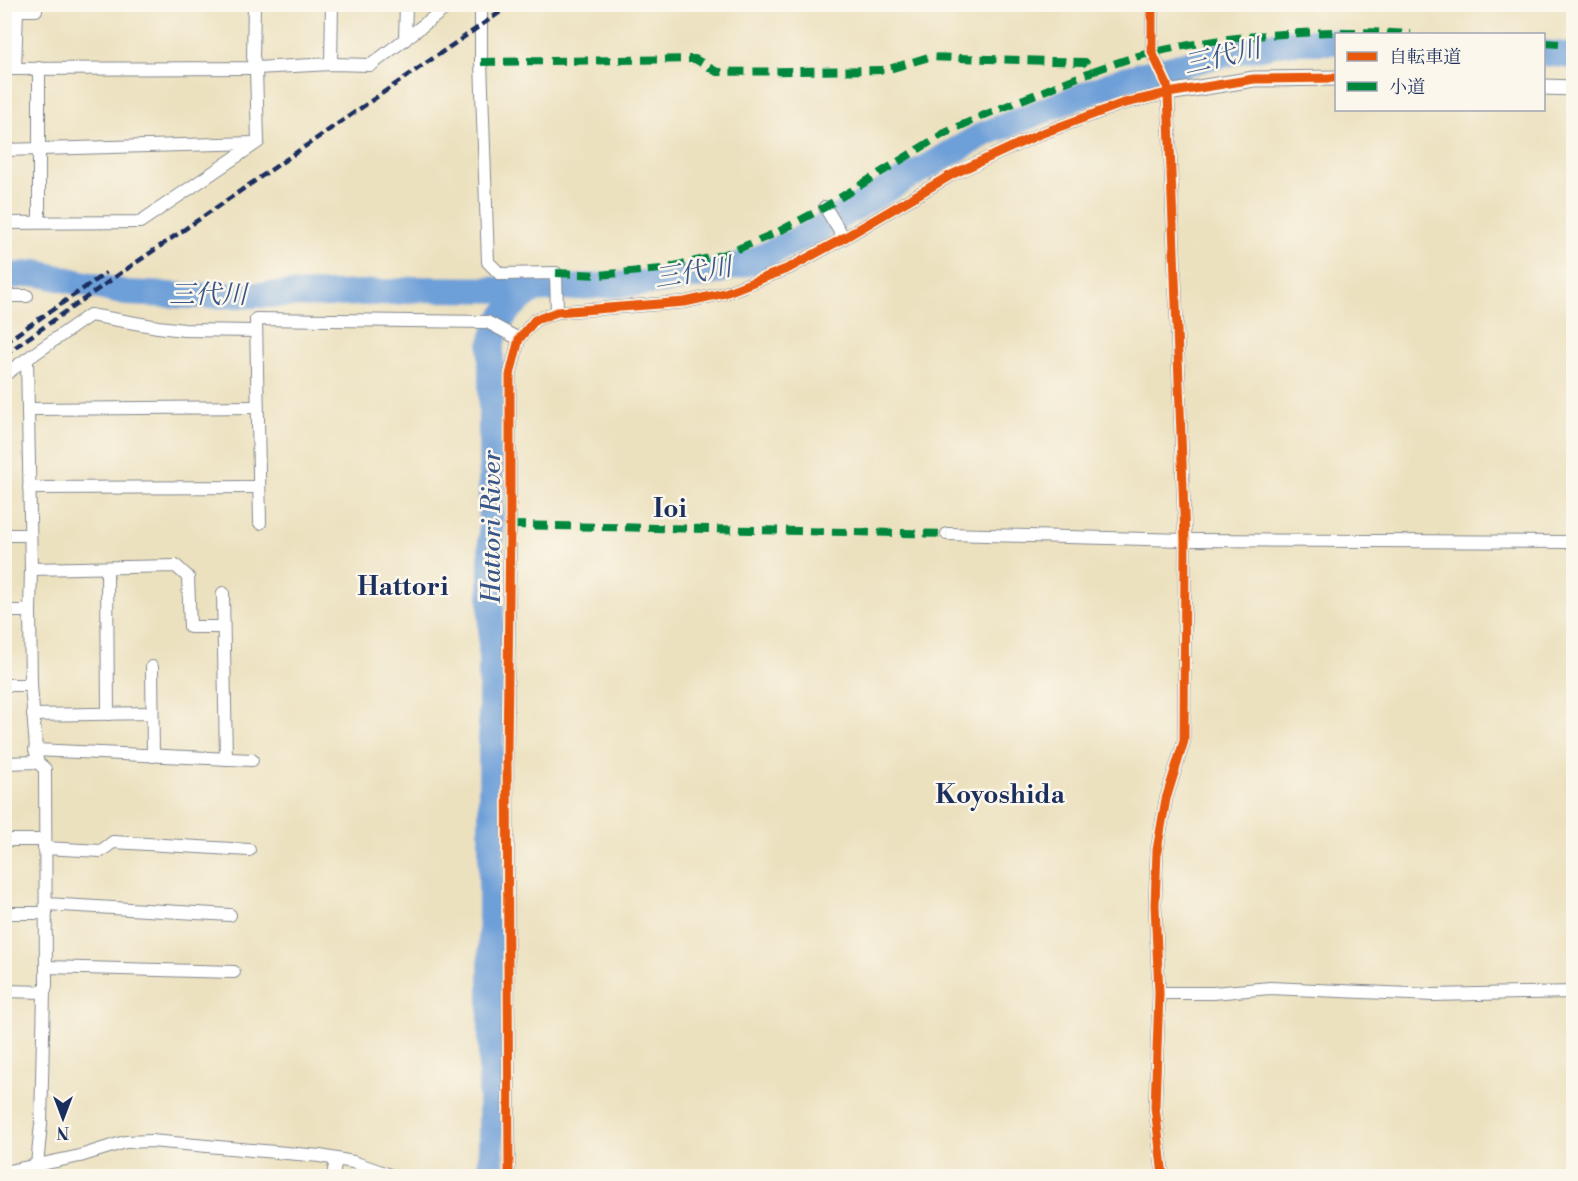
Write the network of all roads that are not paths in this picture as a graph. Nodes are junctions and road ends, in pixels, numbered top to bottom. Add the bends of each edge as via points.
1 (36, 4) edge
2 (254, 4) edge
3 (332, 4) edge
4 (406, 4) edge
5 (451, 4) edge
6 (481, 4) edge
7 (1152, 4) edge
8 (405, 39) junction
9 (331, 64) junction
10 (39, 68) junction
11 (256, 68) junction
12 (10, 69) edge
13 (1335, 78) edge
14 (1545, 87) edge
15 (1574, 88) edge
16 (1167, 89) junction
17 (256, 143) junction
18 (39, 149) junction
19 (4, 150) edge
20 (826, 208) dead end
21 (39, 222) junction
22 (4, 223) edge
23 (843, 237) junction
24 (27, 296) dead end
25 (4, 297) edge
26 (557, 310) junction
27 (256, 331) junction
28 (515, 338) junction
29 (27, 359) junction
30 (4, 375) edge
31 (257, 407) junction
32 (29, 409) junction
33 (259, 487) junction
34 (29, 488) junction
35 (260, 523) dead end
36 (947, 534) dead end
37 (4, 535) edge
38 (29, 535) junction
39 (1185, 540) junction
40 (1574, 542) edge
41 (107, 568) junction
42 (31, 569) junction
43 (223, 593) dead end
44 (4, 611) edge
45 (30, 611) junction
46 (223, 627) junction
47 (152, 667) dead end
48 (4, 685) edge
49 (31, 685) junction
50 (152, 713) junction
51 (108, 714) junction
52 (33, 715) junction
53 (36, 756) junction
54 (153, 756) junction
55 (226, 759) junction
56 (252, 760) dead end
57 (4, 763) edge
58 (4, 840) edge
59 (44, 844) junction
60 (249, 850) dead end
61 (46, 909) junction
62 (4, 914) edge
63 (230, 915) dead end
64 (46, 967) junction
65 (234, 972) dead end
66 (4, 991) edge
67 (44, 992) junction
68 (1574, 992) edge
69 (1159, 993) junction
70 (336, 1159) junction
71 (37, 1165) junction
72 (4, 1172) edge
73 (333, 1176) edge
74 (393, 1176) edge
75 (509, 1176) edge
76 (1163, 1176) edge

1 - 12 street via 36,10 16,10
2 - 11 street
3 - 9 street
4 - 8 street
5 - 8 street
6 - 26 street via 488,262 500,274 556,273
7 - 16 street via 1152,52
8 - 9 street via 371,65
9 - 11 street
10 - 11 street
10 - 12 street
10 - 18 street
11 - 17 street
13 - 16 street via 1254,79
14 - 15 street
16 - 23 street via 1040,134 951,175
16 - 39 street
17 - 18 street
17 - 21 street via 140,222
18 - 19 street
18 - 21 street
20 - 23 street
21 - 22 street
23 - 26 street via 789,267 725,293 685,302
24 - 25 street
26 - 28 street via 535,320
27 - 28 street via 255,319 487,322
27 - 29 street via 184,330 90,315
27 - 31 street
28 - 75 street via 510,375 507,751
29 - 30 street
29 - 32 street
31 - 32 street
31 - 33 street
32 - 34 street
33 - 34 street
33 - 35 street
34 - 38 street
36 - 39 street
37 - 38 street
38 - 42 street
39 - 40 street
39 - 69 street via 1184,741 1166,799 1157,850
41 - 42 street
41 - 46 street via 176,566 188,577 190,627
41 - 51 street
42 - 45 street
43 - 46 street
44 - 45 street
45 - 49 street
46 - 55 street
47 - 50 street
48 - 49 street
49 - 52 street
50 - 51 street
50 - 54 street
51 - 52 street
52 - 53 street
53 - 54 street
53 - 57 street
53 - 59 street via 45,769
54 - 55 street
55 - 56 street
58 - 59 street
59 - 60 street via 101,851 113,842
59 - 61 street
61 - 62 street
61 - 63 street
61 - 64 street
64 - 65 street
64 - 67 street
66 - 67 street
67 - 71 street
68 - 69 street via 1433,995 1270,988
69 - 76 street via 1155,1107
70 - 71 street via 150,1141 125,1142
70 - 73 street
70 - 74 street
71 - 72 street

